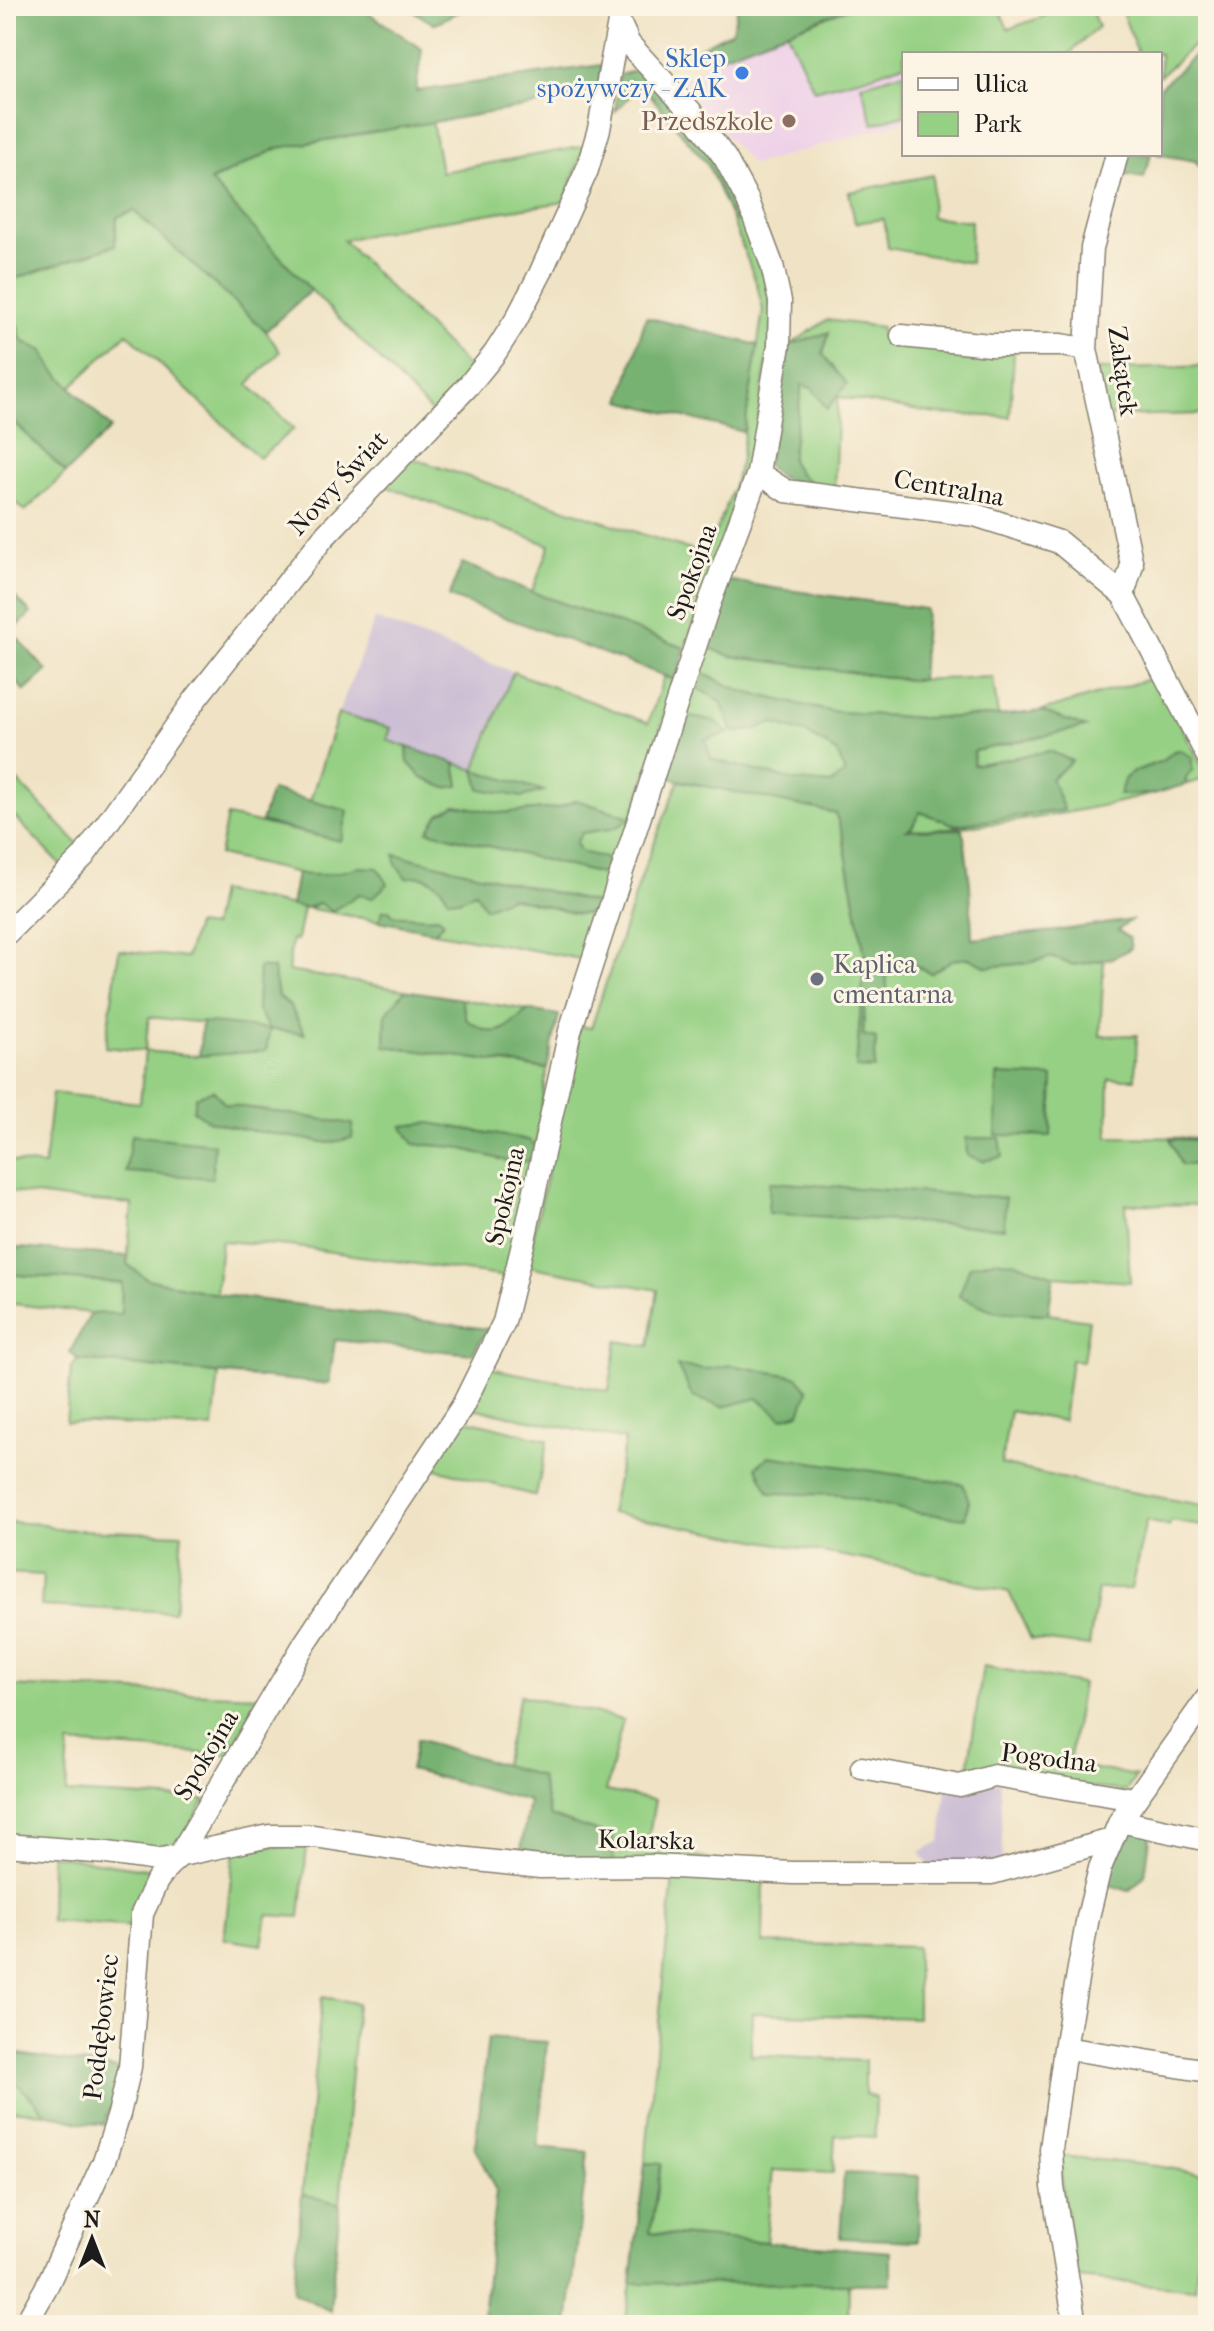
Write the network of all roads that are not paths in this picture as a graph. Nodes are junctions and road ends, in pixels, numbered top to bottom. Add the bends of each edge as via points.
1 (618, 14) edge
2 (1116, 156) edge
3 (902, 336) dead end
4 (1086, 349) junction
5 (758, 473) junction
6 (1123, 595) junction
7 (1208, 757) edge
8 (6, 934) edge
9 (1205, 1707) edge
10 (862, 1768) dead end
11 (1134, 1799) junction
12 (1116, 1830) junction
13 (1208, 1840) edge
14 (6, 1845) edge
15 (173, 1861) junction
16 (1065, 2048) junction
17 (1208, 2071) edge
18 (25, 2325) edge
19 (1075, 2325) edge

1 - 5 street, Spokojna via 629,44 725,158 772,265 780,301 779,345
1 - 8 street, Nowy Świat via 587,170 540,274 495,353 323,538 197,697 83,857
2 - 4 street, Zakątek via 1092,248
3 - 4 street
4 - 6 street, Zakątek via 1132,565
5 - 6 street, Centralna via 786,491 975,515 1059,542
5 - 15 street, Spokojna via 708,607 570,1031 504,1322 462,1407 305,1643
6 - 7 street, Centralna
9 - 11 street
10 - 11 street, Pogodna via 960,1786 994,1776
11 - 12 street
12 - 13 street
12 - 15 street, Kolarska via 992,1873 540,1867 314,1836 270,1836
12 - 16 street via 1088,1917
14 - 15 street, Kolarska
15 - 18 street, Poddębowiec via 142,1914 130,2067 119,2114 104,2161
16 - 17 street
16 - 19 street via 1051,2149

